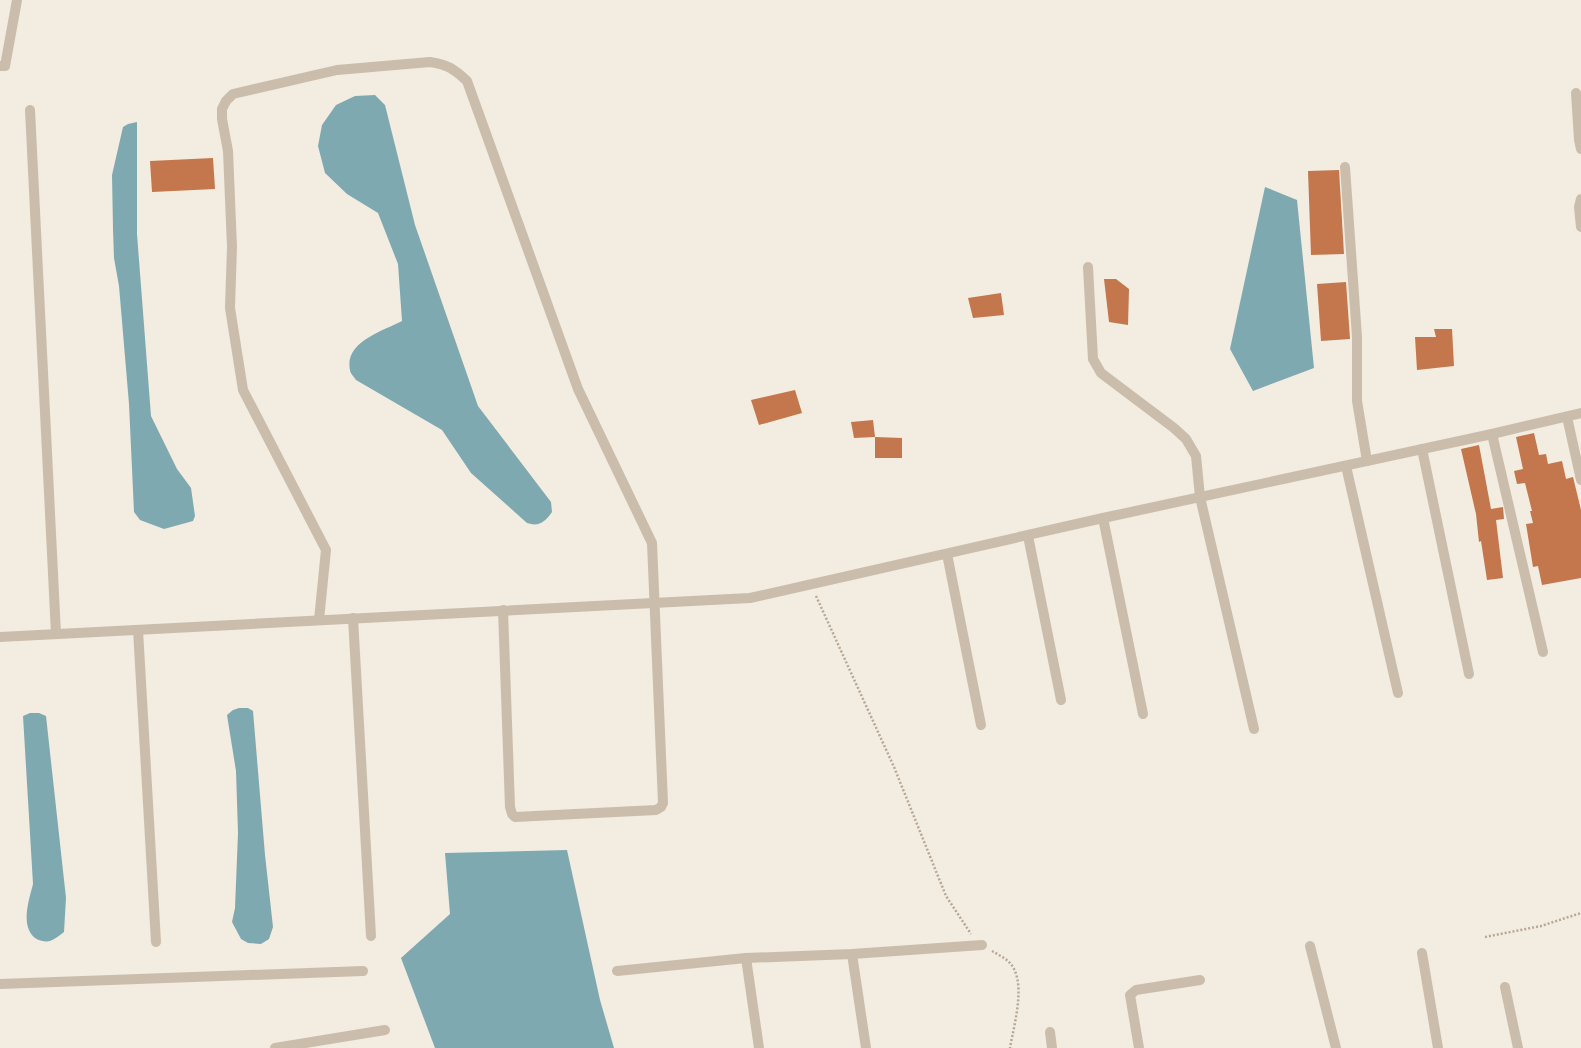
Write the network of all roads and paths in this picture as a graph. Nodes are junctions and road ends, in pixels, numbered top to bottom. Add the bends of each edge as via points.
1 (17, 0) edge
2 (0, 66) edge
3 (1576, 93) dead end
4 (30, 110) dead end
5 (1581, 149) edge
6 (1345, 167) dead end
7 (1581, 199) edge
8 (1581, 227) edge
9 (1088, 267) dead end
10 (1581, 413) edge
11 (1567, 417) junction
12 (1492, 434) junction
13 (1422, 449) junction
14 (1367, 461) junction
15 (1346, 466) junction
16 (1581, 480) edge
17 (1200, 497) junction
18 (1103, 518) junction
19 (1028, 536) junction
20 (946, 554) junction
21 (810, 584) junction
22 (655, 602) junction
23 (503, 610) junction
24 (353, 618) junction
25 (319, 620) junction
26 (138, 630) junction
27 (56, 634) junction
28 (0, 637) edge
29 (1543, 652) dead end
30 (1469, 674) dead end
31 (1398, 693) dead end
32 (1061, 700) dead end
33 (1143, 714) dead end
34 (981, 725) dead end
35 (1254, 729) dead end
36 (1581, 913) edge
37 (371, 936) dead end
38 (1485, 937) dead end
39 (156, 942) dead end
40 (982, 945) junction
41 (1310, 946) dead end
42 (1422, 953) dead end
43 (852, 954) junction
44 (746, 958) junction
45 (617, 971) dead end
46 (363, 972) dead end
47 (1200, 980) dead end
48 (0, 984) edge
49 (1505, 987) dead end
50 (385, 1030) dead end
51 (1050, 1032) dead end
52 (275, 1048) edge
53 (759, 1048) edge
54 (866, 1048) edge
55 (1010, 1048) edge
56 (1052, 1048) edge
57 (1139, 1048) edge
58 (1336, 1048) edge
59 (1438, 1048) edge
60 (1518, 1048) edge

1 - 2 street via 5,66
3 - 5 street
4 - 27 street
6 - 14 street via 1357,337 1357,400
7 - 8 street
9 - 17 street via 1093,359 1101,373 1186,439 1196,456
10 - 11 street
11 - 12 street
11 - 16 street
12 - 13 street
12 - 29 street
13 - 14 street
13 - 30 street
14 - 15 street
15 - 17 street
15 - 31 street
17 - 18 street
17 - 35 street
18 - 19 street
18 - 33 street
19 - 20 street
19 - 32 street
20 - 21 street
20 - 34 street
21 - 22 street via 750,598
21 - 40 path via 894,767 946,896 972,936
22 - 23 street
22 - 23 street via 664,803 656,810 523,817 515,817 512,814
22 - 25 street via 652,543 578,389 467,80 455,70 430,62 337,70 233,94 222,109 230,193 230,308 243,390 326,550
23 - 24 street
24 - 25 street
24 - 37 street
25 - 26 street
26 - 27 street
26 - 39 street
27 - 28 street
36 - 38 path via 1541,926
40 - 43 street
40 - 55 path via 1009,962 1018,976 1020,989
41 - 58 street
42 - 59 street
43 - 44 street
43 - 54 street
44 - 45 street
44 - 53 street
46 - 48 street
47 - 57 street via 1136,990 1130,995
49 - 60 street
50 - 52 street
51 - 56 street

